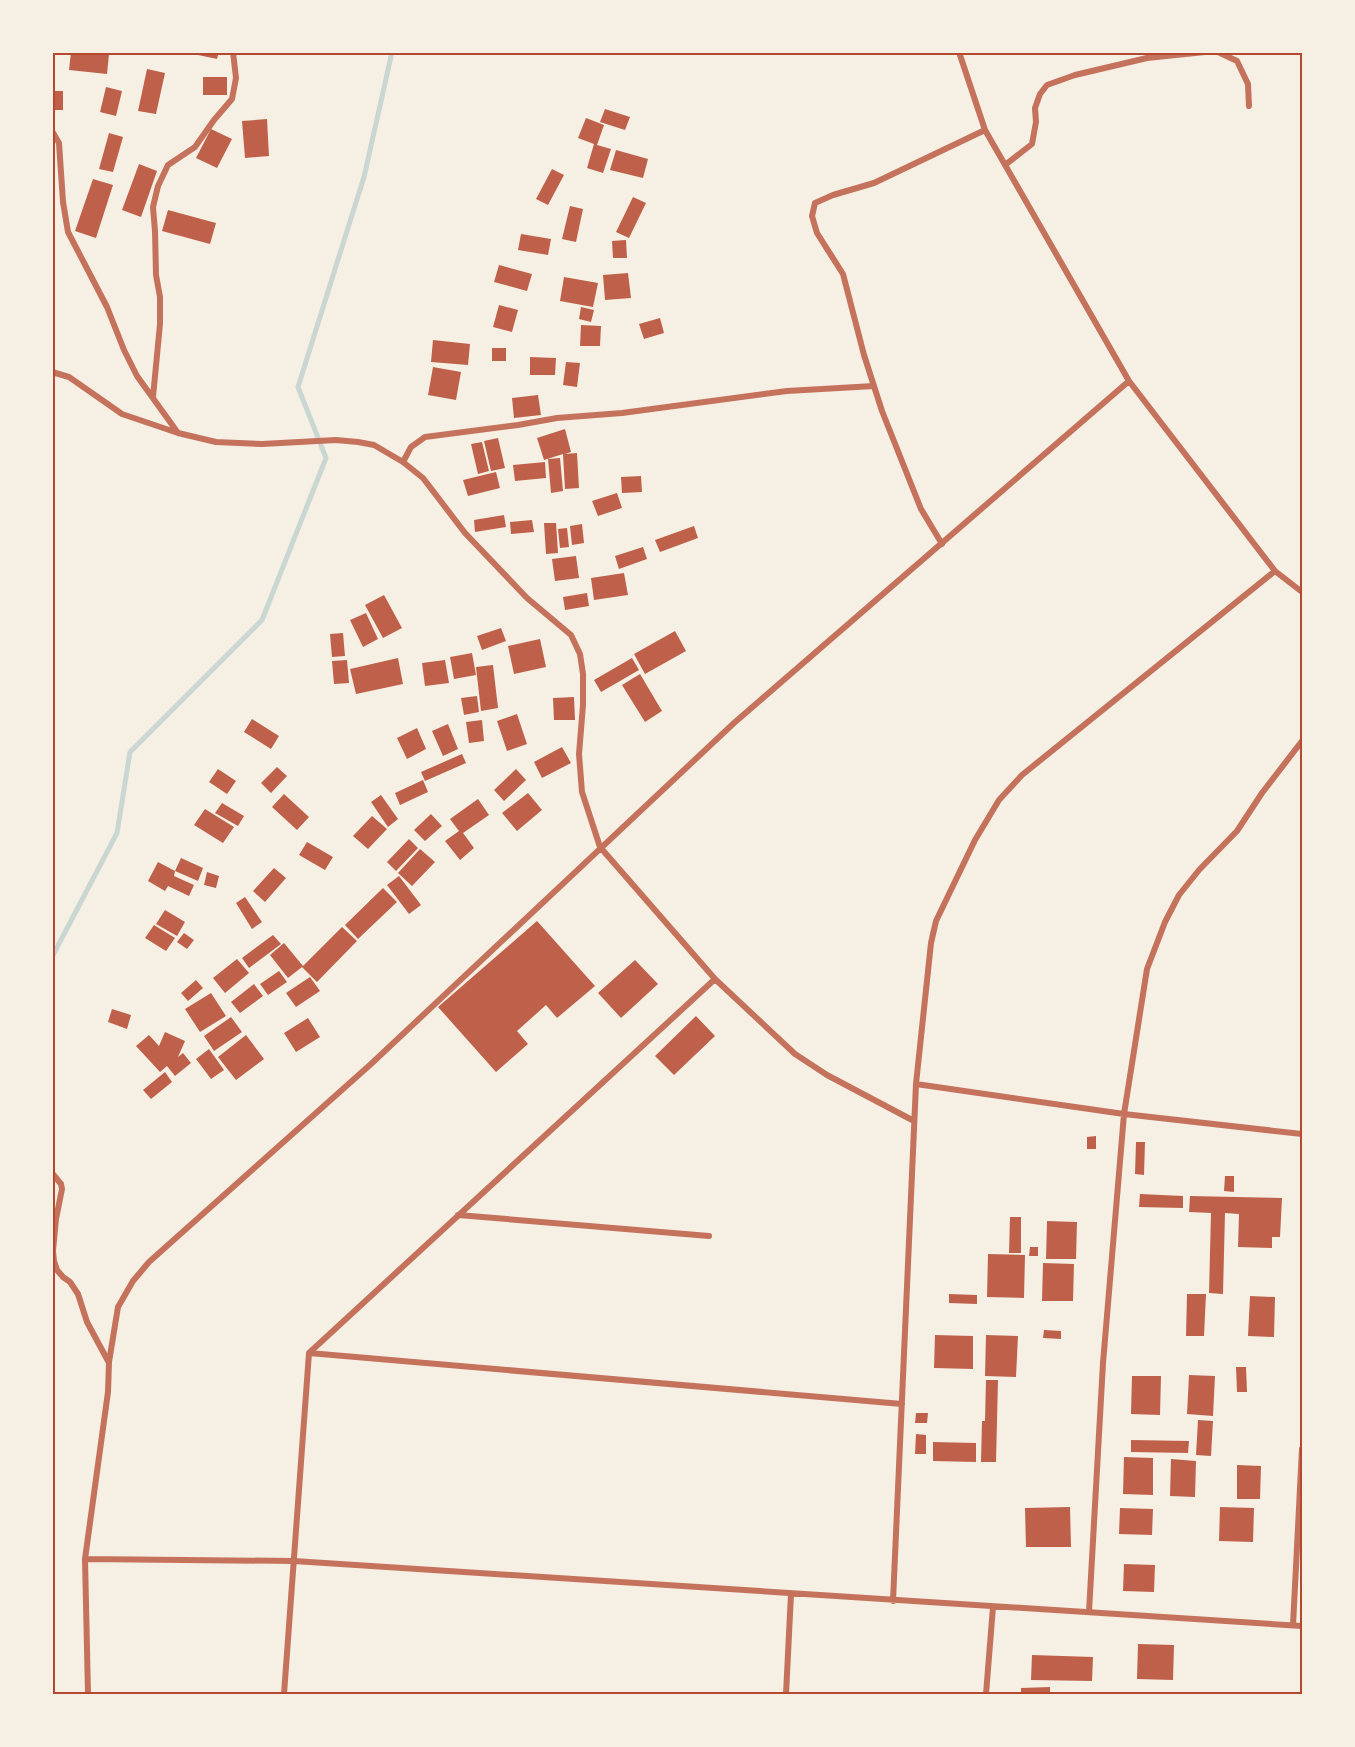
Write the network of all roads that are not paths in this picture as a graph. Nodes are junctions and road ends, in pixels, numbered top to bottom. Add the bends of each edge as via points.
1 (233, 52) edge
2 (959, 52) edge
3 (1205, 52) edge
4 (1218, 52) edge
5 (1249, 106) dead end
6 (985, 130) junction
7 (52, 131) edge
8 (1005, 165) junction
9 (52, 372) edge
10 (1129, 381) junction
11 (874, 386) junction
12 (153, 397) junction
13 (178, 433) junction
14 (403, 462) junction
15 (942, 544) junction
16 (1275, 571) junction
17 (1302, 592) edge
18 (1302, 741) edge
19 (600, 847) junction
20 (715, 979) junction
21 (916, 1084) junction
22 (1124, 1114) junction
23 (914, 1121) junction
24 (1302, 1134) edge
25 (52, 1173) edge
26 (458, 1215) junction
27 (709, 1236) dead end
28 (309, 1353) junction
29 (109, 1362) junction
30 (902, 1404) junction
31 (1302, 1449) edge
32 (85, 1559) junction
33 (294, 1561) junction
34 (791, 1594) junction
35 (893, 1600) junction
36 (993, 1606) junction
37 (1089, 1612) junction
38 (1293, 1625) junction
39 (1302, 1626) edge
40 (88, 1695) edge
41 (284, 1695) edge
42 (786, 1695) edge
43 (986, 1695) edge

1 - 12 street via 236,78 232,99 195,147 168,165 153,207 160,324
2 - 6 street
3 - 8 street via 1147,58 1047,85 1035,108 1032,144
4 - 5 street via 1237,61 1248,84
6 - 8 street
6 - 11 street via 874,183 814,203 812,216 817,233 843,274
7 - 12 street via 59,143 68,232 137,376
8 - 10 street
9 - 13 street via 69,377 122,414
10 - 15 street
10 - 16 street
11 - 14 street via 787,391 425,437 411,447
11 - 15 street via 921,509
12 - 13 street
13 - 14 street via 228,443 358,442
14 - 19 street via 423,478 465,533 527,598 571,635 580,654 583,674 579,754 582,792
15 - 19 street via 734,723
16 - 17 street
16 - 21 street via 1022,775 999,800 936,921
18 - 22 street via 1237,831 1179,895 1166,922 1147,969
19 - 20 street
19 - 29 street via 370,1064 149,1263 118,1307
20 - 23 street via 795,1054 827,1076
20 - 26 street
21 - 22 street
21 - 23 street
22 - 24 street
22 - 37 street via 1103,1363
23 - 30 street
25 - 29 street via 62,1189 54,1261 78,1294 87,1322
26 - 27 street
26 - 28 street
28 - 30 street
28 - 33 street
29 - 32 street
30 - 35 street
31 - 38 street
32 - 33 street
32 - 40 street
33 - 34 street
33 - 41 street
34 - 35 street
34 - 42 street
35 - 36 street
36 - 37 street
36 - 43 street
37 - 38 street
38 - 39 street

